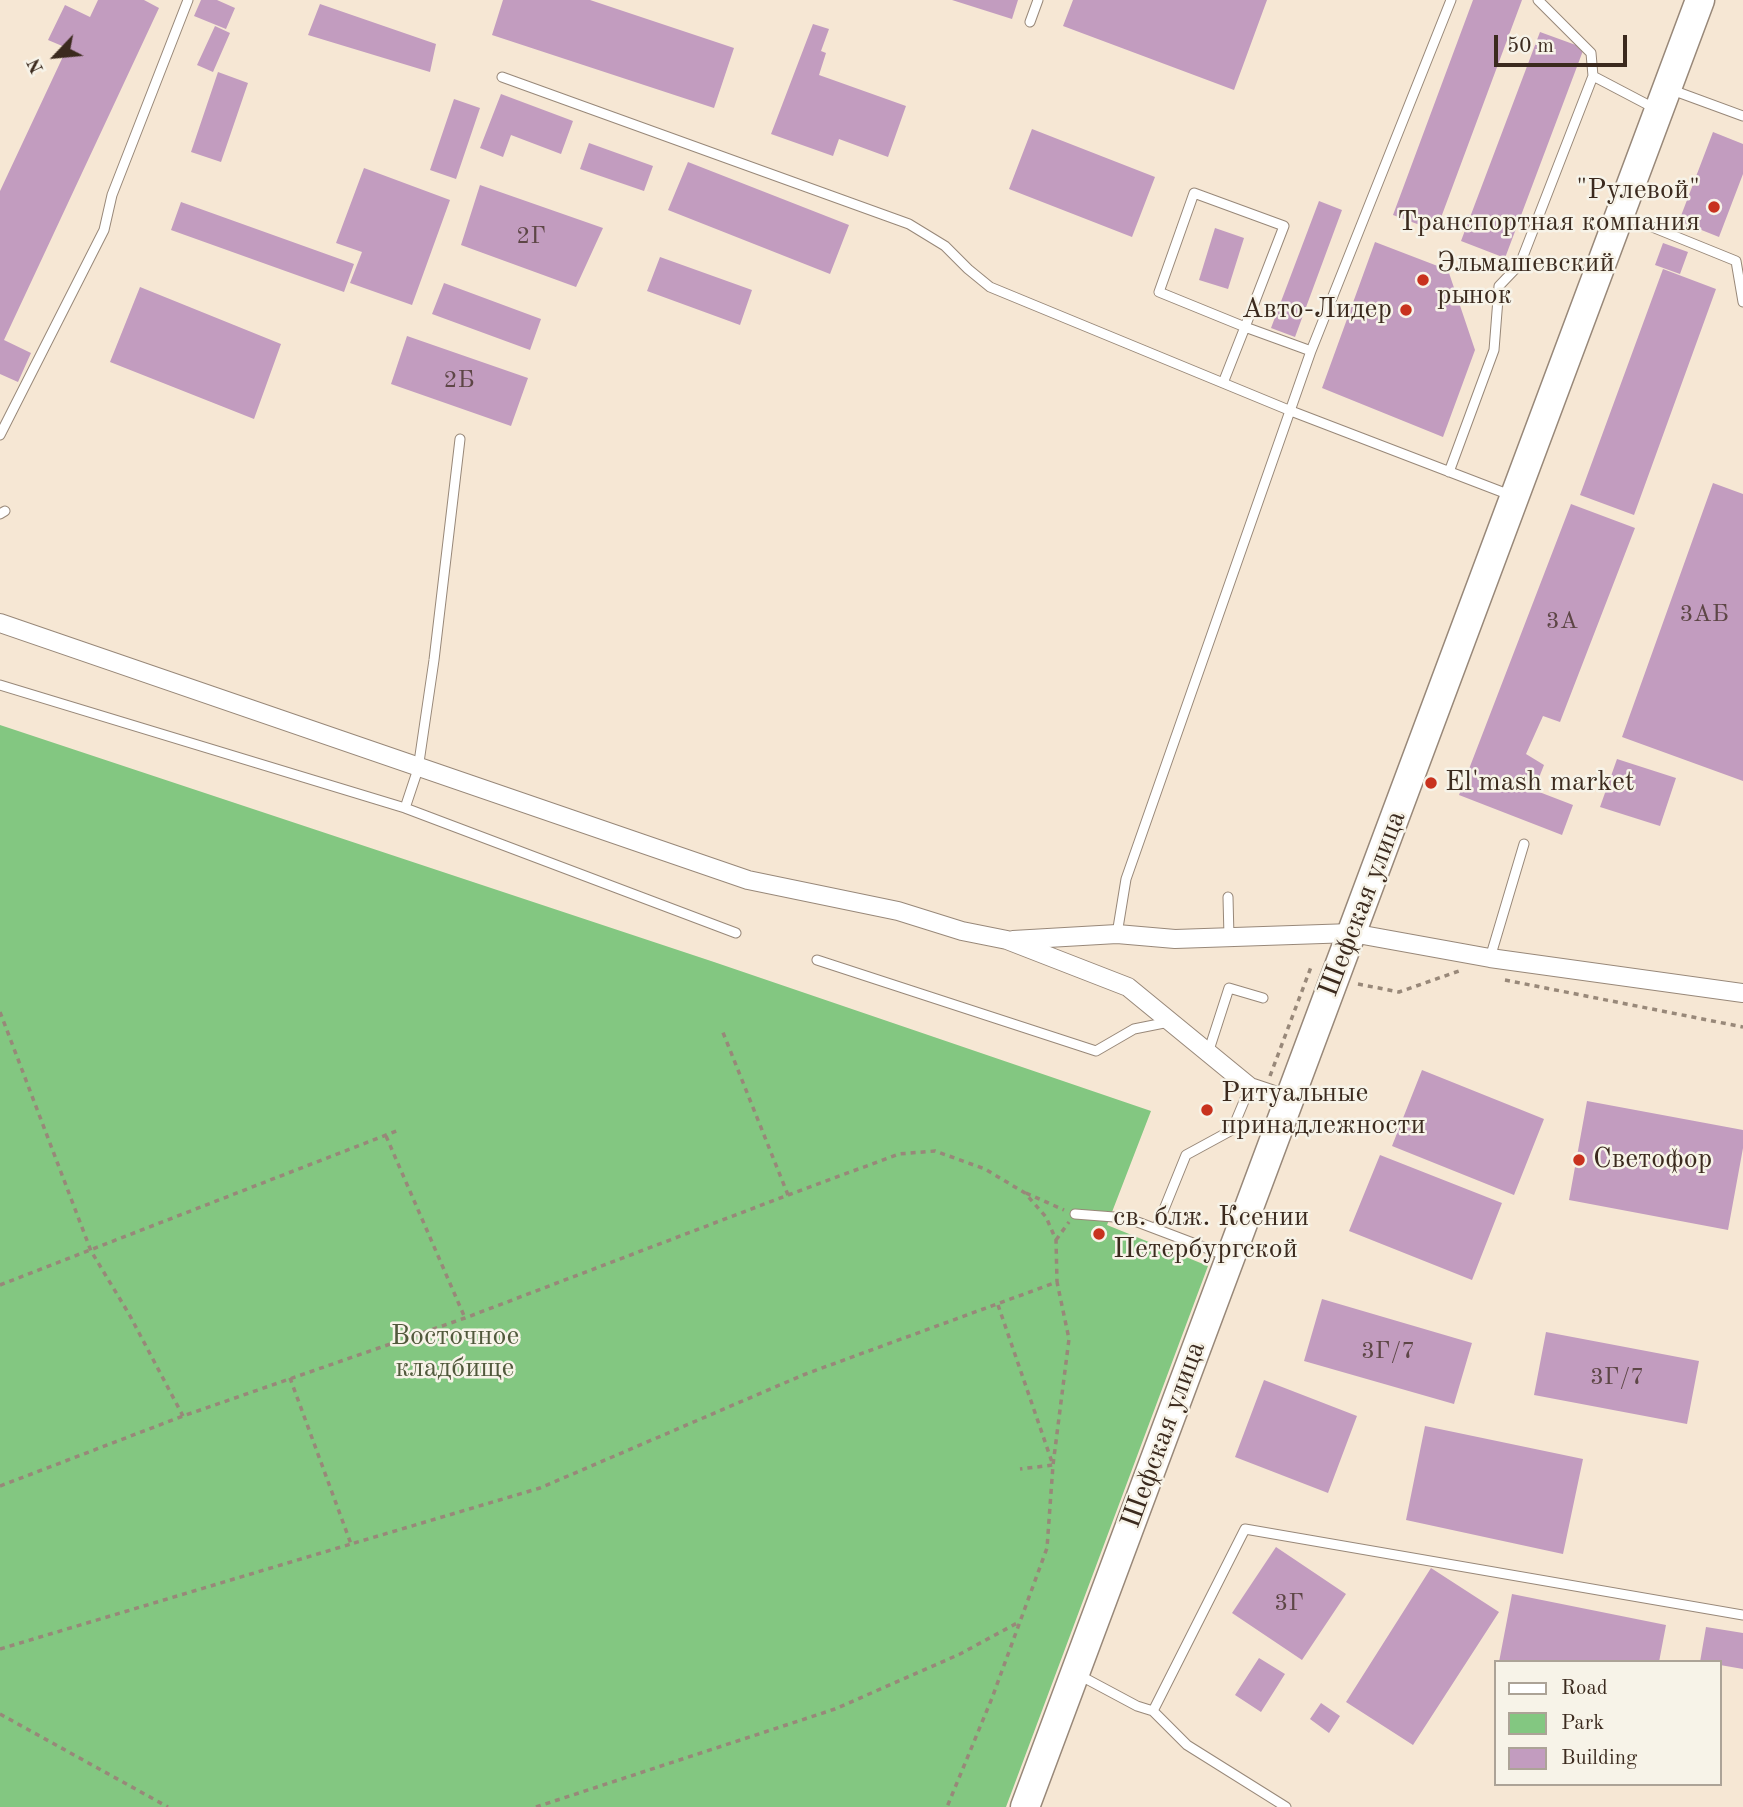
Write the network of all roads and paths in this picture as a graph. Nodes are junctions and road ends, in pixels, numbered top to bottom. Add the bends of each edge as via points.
1 (188, 0) edge
2 (1038, 0) edge
3 (1451, 0) edge
4 (1538, 0) edge
5 (1700, 0) edge
6 (1030, 22) dead end
7 (1593, 76) junction
8 (502, 77) dead end
9 (1663, 99) junction
10 (1743, 116) edge
11 (1620, 214) junction
12 (1743, 302) edge
13 (1245, 327) junction
14 (1311, 351) junction
15 (1223, 383) junction
16 (1291, 411) junction
17 (0, 435) edge
18 (460, 439) dead end
19 (1449, 472) junction
20 (1503, 492) junction
21 (2, 621) edge
22 (0, 685) edge
23 (418, 769) junction
24 (405, 808) junction
25 (1524, 844) dead end
26 (1228, 897) dead end
27 (736, 933) dead end
28 (1352, 933) junction
29 (1117, 934) junction
30 (1229, 937) junction
31 (1007, 940) junction
32 (1490, 958) junction
33 (817, 960) dead end
34 (1311, 967) dead end
35 (1460, 971) dead end
36 (1500, 979) dead end
37 (1358, 984) dead end
38 (1743, 993) edge
39 (1263, 998) dead end
40 (0, 1012) edge
41 (1169, 1022) junction
42 (1743, 1027) edge
43 (722, 1030) dead end
44 (1208, 1054) junction
45 (1268, 1093) junction
46 (399, 1130) dead end
47 (386, 1136) junction
48 (1025, 1193) junction
49 (788, 1195) junction
50 (1075, 1214) junction
51 (1156, 1229) junction
52 (1056, 1240) junction
53 (91, 1251) junction
54 (1230, 1257) junction
55 (1057, 1282) junction
56 (0, 1285) edge
57 (998, 1304) junction
58 (465, 1318) junction
59 (290, 1378) junction
60 (183, 1416) junction
61 (1054, 1465) junction
62 (1020, 1469) dead end
63 (0, 1486) edge
64 (351, 1544) junction
65 (1743, 1615) edge
66 (1019, 1622) junction
67 (0, 1649) edge
68 (1075, 1673) junction
69 (1153, 1711) junction
70 (0, 1714) edge
71 (168, 1807) edge
72 (536, 1807) edge
73 (947, 1807) edge
74 (1025, 1807) edge
75 (1286, 1807) edge

1 - 17 lane via 112,195 104,230
2 - 6 lane
3 - 14 lane
4 - 7 lane via 1591,53
5 - 9 main road, Шефская улица
7 - 9 lane
7 - 19 lane via 1520,264 1499,286 1494,350
8 - 15 lane via 909,224 945,246 990,287
9 - 10 lane
9 - 11 main road, Шефская улица
11 - 12 lane via 1736,261
11 - 20 main road, Шефская улица
13 - 13 lane via 1284,226 1194,193 1158,292
13 - 14 lane
13 - 15 lane
14 - 16 lane
15 - 16 lane
16 - 19 lane
16 - 29 lane via 1126,878
18 - 23 lane
19 - 20 lane
20 - 28 main road, Шефская улица
21 - 23 street
22 - 24 lane
23 - 24 lane
23 - 31 street via 748,880 898,911
24 - 27 lane
25 - 32 lane
26 - 30 lane
28 - 30 street
28 - 32 street
28 - 45 main road, Шефская улица
29 - 30 street
29 - 31 street
31 - 41 street via 1128,987
32 - 38 street
33 - 41 lane via 1097,1051 1133,1029
34 - 45 path
35 - 37 path via 1399,992
36 - 42 path
39 - 44 lane via 1229,988
40 - 53 path
41 - 44 street
43 - 49 path
44 - 45 street
45 - 51 lane via 1232,1129 1186,1155
45 - 54 main road, Шефская улица
46 - 47 path
47 - 53 path
47 - 58 path
48 - 49 path via 985,1169 935,1151 899,1154
48 - 50 path
48 - 52 path via 1046,1217
49 - 58 path
50 - 51 lane via 1127,1218
50 - 52 path
51 - 54 lane
52 - 55 path
53 - 56 path
53 - 60 path
54 - 68 main road, Шефская улица
55 - 57 path
55 - 61 path via 1069,1339
57 - 61 path
57 - 64 path via 803,1375 540,1488
58 - 59 path
59 - 60 path
59 - 64 path
60 - 63 path
61 - 62 path
61 - 66 path via 1047,1548
64 - 67 path
65 - 69 lane via 1245,1529
66 - 72 path via 960,1654 835,1709
66 - 73 path
68 - 69 lane
68 - 74 main road, Шефская улица
69 - 75 lane via 1187,1745
70 - 71 path

